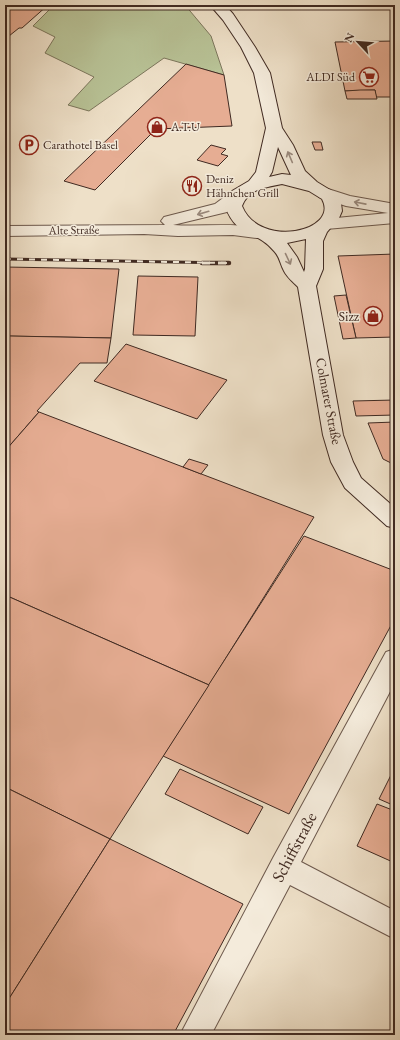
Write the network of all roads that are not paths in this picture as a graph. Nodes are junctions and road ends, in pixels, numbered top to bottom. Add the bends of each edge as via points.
1 (217, 5) edge
2 (274, 128) junction
3 (255, 184) junction
4 (310, 184) junction
5 (325, 194) junction
6 (237, 196) junction
7 (395, 209) edge
8 (395, 217) edge
9 (323, 227) junction
10 (144, 229) junction
11 (5, 231) edge
12 (262, 234) junction
13 (308, 286) junction
14 (395, 520) edge
15 (395, 659) edge
16 (283, 867) junction
17 (395, 926) edge
18 (194, 1035) edge

1 - 2 main road via 248,47 262,73
2 - 3 main road via 264,172
4 -> 2 main road via 298,172
3 - 4 main road via 282,179
3 - 6 main road
4 - 5 main road
7 -> 5 main road
5 - 9 main road via 334,209 332,217
6 -> 10 main road, Alte Straße via 221,208
6 - 12 main road via 234,212 242,223
8 - 9 main road via 346,221
9 - 12 main road via 294,237
9 - 13 main road, Colmarer Straße via 314,241 314,269
10 - 11 main road, Alte Straße
10 - 12 main road, Alte Straße via 233,230
12 -> 13 main road via 280,246 293,271
13 - 14 main road, Colmarer Straße via 333,435 342,462 353,483
15 - 16 main road, Schiffstraße
16 - 17 main road
16 - 18 main road, Schiffstraße

